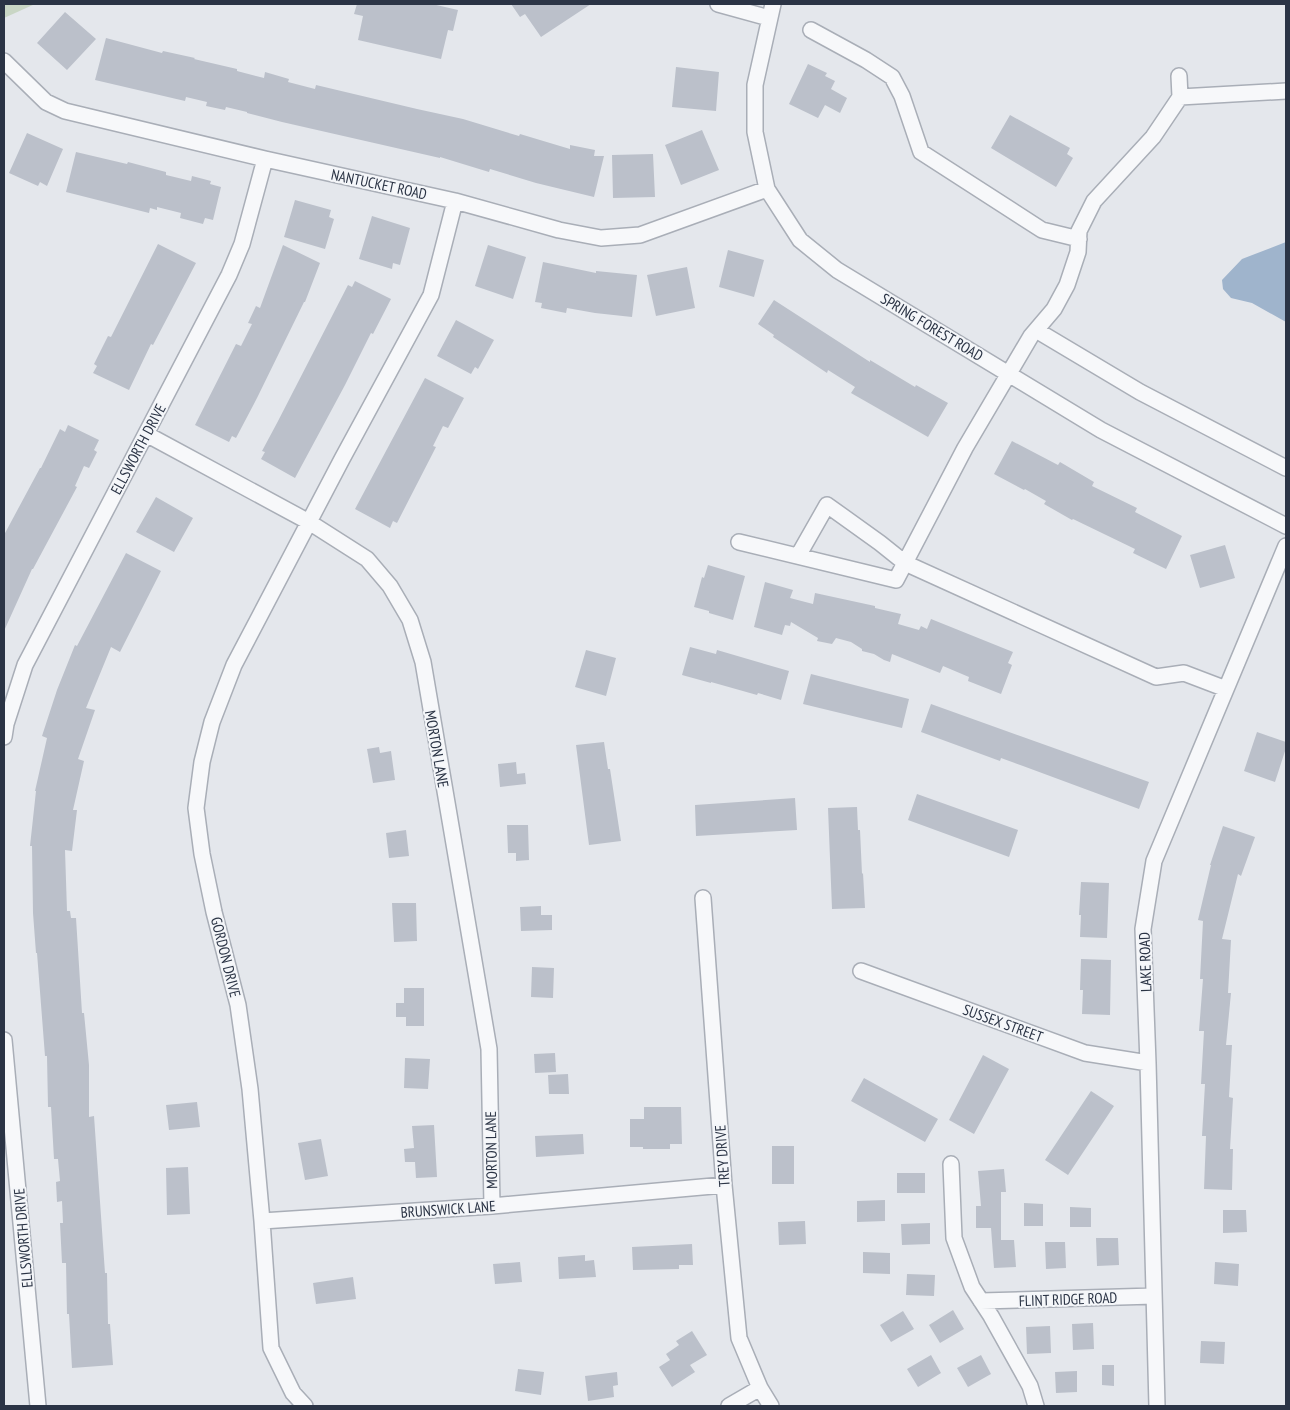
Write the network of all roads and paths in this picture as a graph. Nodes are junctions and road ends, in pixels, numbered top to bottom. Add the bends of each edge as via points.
1 (718, 4) edge
2 (771, 11) edge
3 (811, 30) dead end
4 (4, 61) edge
5 (1179, 76) dead end
6 (1286, 91) edge
7 (1180, 97) junction
8 (265, 159) junction
9 (767, 189) junction
10 (455, 201) junction
11 (1079, 239) junction
12 (1036, 330) junction
13 (1009, 373) junction
14 (146, 434) junction
15 (1286, 468) edge
16 (309, 522) junction
17 (1286, 526) edge
18 (739, 542) dead end
19 (1286, 546) edge
20 (798, 556) junction
21 (905, 563) junction
22 (1226, 690) junction
23 (4, 737) edge
24 (703, 898) dead end
25 (862, 971) dead end
26 (4, 1040) edge
27 (1148, 1063) junction
28 (951, 1164) dead end
29 (724, 1185) junction
30 (492, 1206) junction
31 (262, 1220) junction
32 (1154, 1296) junction
33 (981, 1301) junction
34 (760, 1388) junction
35 (38, 1406) edge
36 (305, 1406) edge
37 (729, 1406) edge
38 (771, 1406) edge
39 (1036, 1406) edge
40 (1157, 1406) edge

1 - 2 street
2 - 9 street, SPRING FOREST ROAD via 755,85 754,132
3 - 11 street via 892,77 921,152 1042,230
4 - 8 street, NANTUCKET ROAD via 46,102 65,111
5 - 7 street
6 - 7 street
7 - 11 street via 1153,137 1094,201 1079,231
8 - 10 street, NANTUCKET ROAD
8 - 14 street, ELLSWORTH DRIVE via 242,244 229,275
9 - 10 street, NANTUCKET ROAD via 640,235 601,238 559,230
9 - 13 street, SPRING FOREST ROAD via 800,240 838,270
10 - 16 street, GORDON DRIVE via 431,295
11 - 12 street via 1067,285 1054,309
12 - 13 street
12 - 15 street via 1140,392
13 - 17 street, SPRING FOREST ROAD via 1102,430
13 - 21 street via 965,448
14 - 16 street, MORTON LANE
14 - 23 street, ELLSWORTH DRIVE via 25,665
16 - 30 street, MORTON LANE via 367,560 390,586 410,620 423,662 489,1049
16 - 31 street, GORDON DRIVE via 234,665 215,714 202,762 196,808 214,912 238,1005 250,1089
18 - 20 street
19 - 22 street, LAKE ROAD
20 - 21 street via 896,580
20 - 21 street via 827,504
21 - 22 street via 1156,677 1184,673
22 - 27 street, LAKE ROAD via 1154,861 1143,929
24 - 29 street, TREY DRIVE
25 - 27 street, SUSSEX STREET via 1085,1053
26 - 35 street, ELLSWORTH DRIVE
27 - 32 street, LAKE ROAD
28 - 33 street via 954,1238 972,1287
29 - 30 street, BRUNSWICK LANE
29 - 34 street, TREY DRIVE via 739,1338
30 - 31 street, BRUNSWICK LANE
31 - 36 street, GORDON DRIVE via 271,1348 293,1392
32 - 33 street, FLINT RIDGE ROAD
32 - 40 street, LAKE ROAD
33 - 39 street via 1030,1386
34 - 37 street
34 - 38 street, TREY DRIVE

